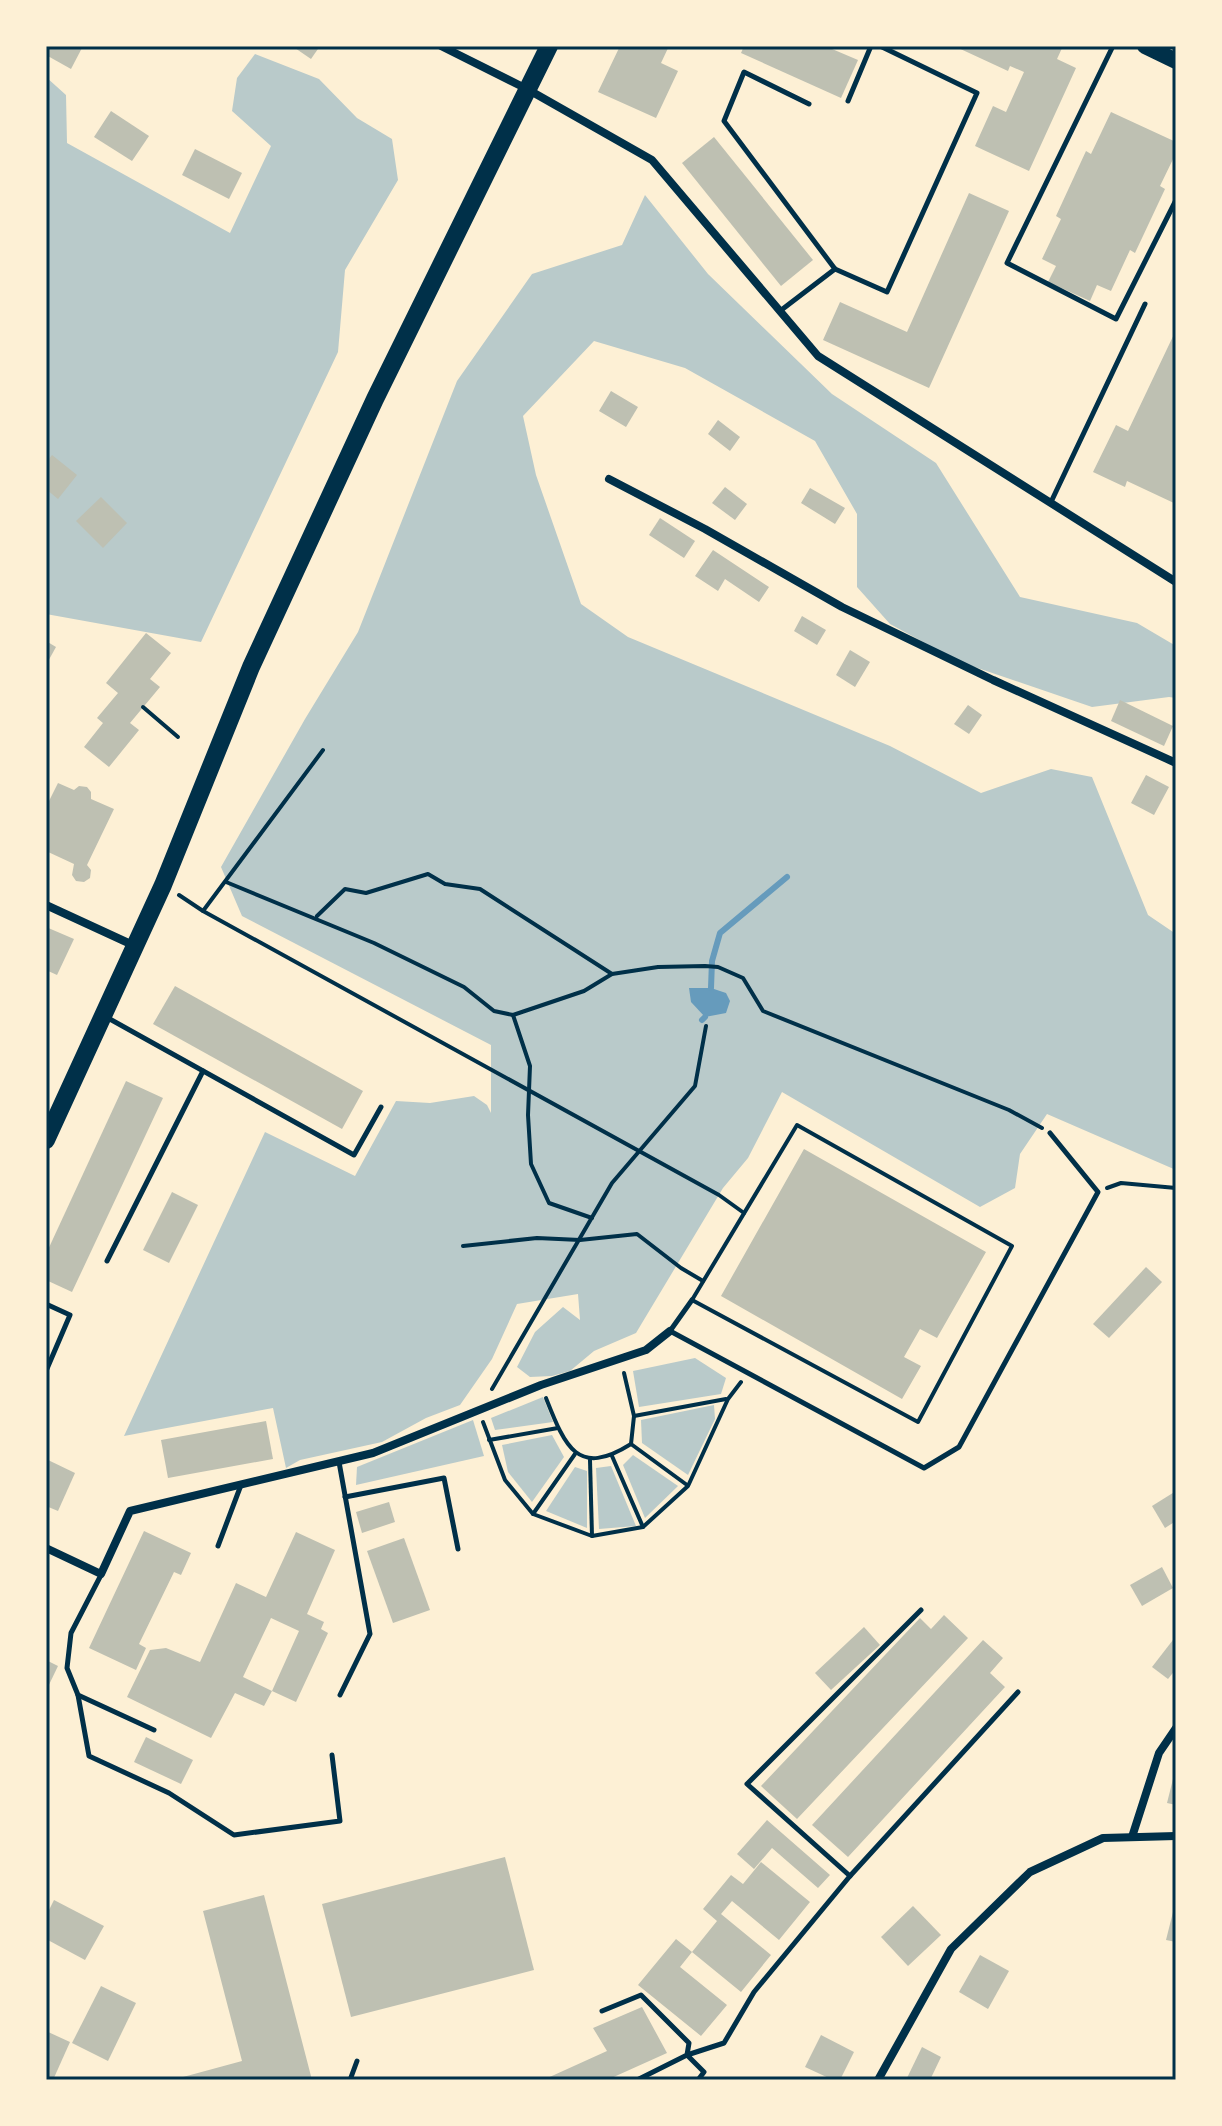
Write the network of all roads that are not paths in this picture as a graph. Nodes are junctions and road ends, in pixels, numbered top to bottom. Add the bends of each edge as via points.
1 (441, 46) edge
2 (549, 46) edge
3 (871, 46) edge
4 (880, 46) edge
5 (1113, 46) edge
6 (1145, 46) edge
7 (1176, 61) edge
8 (527, 89) junction
9 (848, 101) dead end
10 (809, 104) dead end
11 (1176, 200) edge
12 (835, 269) junction
13 (1145, 304) dead end
14 (780, 311) junction
15 (609, 479) dead end
16 (1051, 503) junction
17 (1176, 582) edge
18 (1176, 763) edge
19 (46, 905) edge
20 (136, 947) junction
21 (104, 1016) junction
22 (203, 1071) junction
23 (381, 1107) dead end
24 (1050, 1133) road end
25 (46, 1140) edge
26 (107, 1261) dead end
27 (692, 1300) road end
28 (46, 1304) edge
29 (670, 1331) junction
30 (46, 1371) edge
31 (339, 1462) junction
32 (241, 1485) junction
33 (345, 1497) junction
34 (218, 1546) dead end
35 (46, 1548) edge
36 (458, 1549) dead end
37 (101, 1574) junction
38 (921, 1610) dead end
39 (1018, 1692) dead end
40 (78, 1695) junction
41 (340, 1695) dead end
42 (1176, 1728) edge
43 (154, 1730) dead end
44 (332, 1755) dead end
45 (1176, 1836) edge
46 (1132, 1837) junction
47 (850, 1876) junction
48 (602, 2011) dead end
49 (687, 2055) junction
50 (357, 2061) dead end
51 (350, 2080) edge
52 (637, 2080) edge
53 (698, 2080) edge
54 (878, 2080) edge

1 - 8 street
2 - 8 main road
3 - 9 lane
4 - 12 lane via 977,93 887,292
5 - 11 lane via 1007,263 1116,319
6 - 7 main road
8 - 14 street via 652,160
8 - 20 main road via 257,653
10 - 12 lane via 744,72 724,121
12 - 14 lane
13 - 16 lane
14 - 16 street via 818,356
15 - 18 street via 842,607
16 - 17 street
19 - 20 street
20 - 21 main road
21 - 22 lane
21 - 25 main road
22 - 23 lane via 354,1155
22 - 26 lane
24 - 29 lane via 1098,1192 959,1447 924,1468
27 - 29 lane
28 - 30 lane via 70,1315
29 - 31 street via 646,1350 621,1360
31 - 32 street
31 - 33 lane
32 - 34 lane
32 - 37 street via 130,1511
33 - 36 lane via 444,1478
33 - 41 lane via 370,1634
35 - 37 street
37 - 40 lane via 71,1633 67,1668
38 - 47 lane via 747,1784
39 - 47 lane
40 - 43 lane
40 - 44 lane via 89,1756 169,1793 234,1835 340,1821
42 - 46 street via 1159,1753
45 - 46 street
46 - 54 street via 1103,1838 1030,1872 951,1949
47 - 49 lane via 754,1992 724,2043
48 - 49 lane via 641,1995 689,2043
49 - 52 lane
49 - 53 lane via 704,2072
50 - 51 lane

